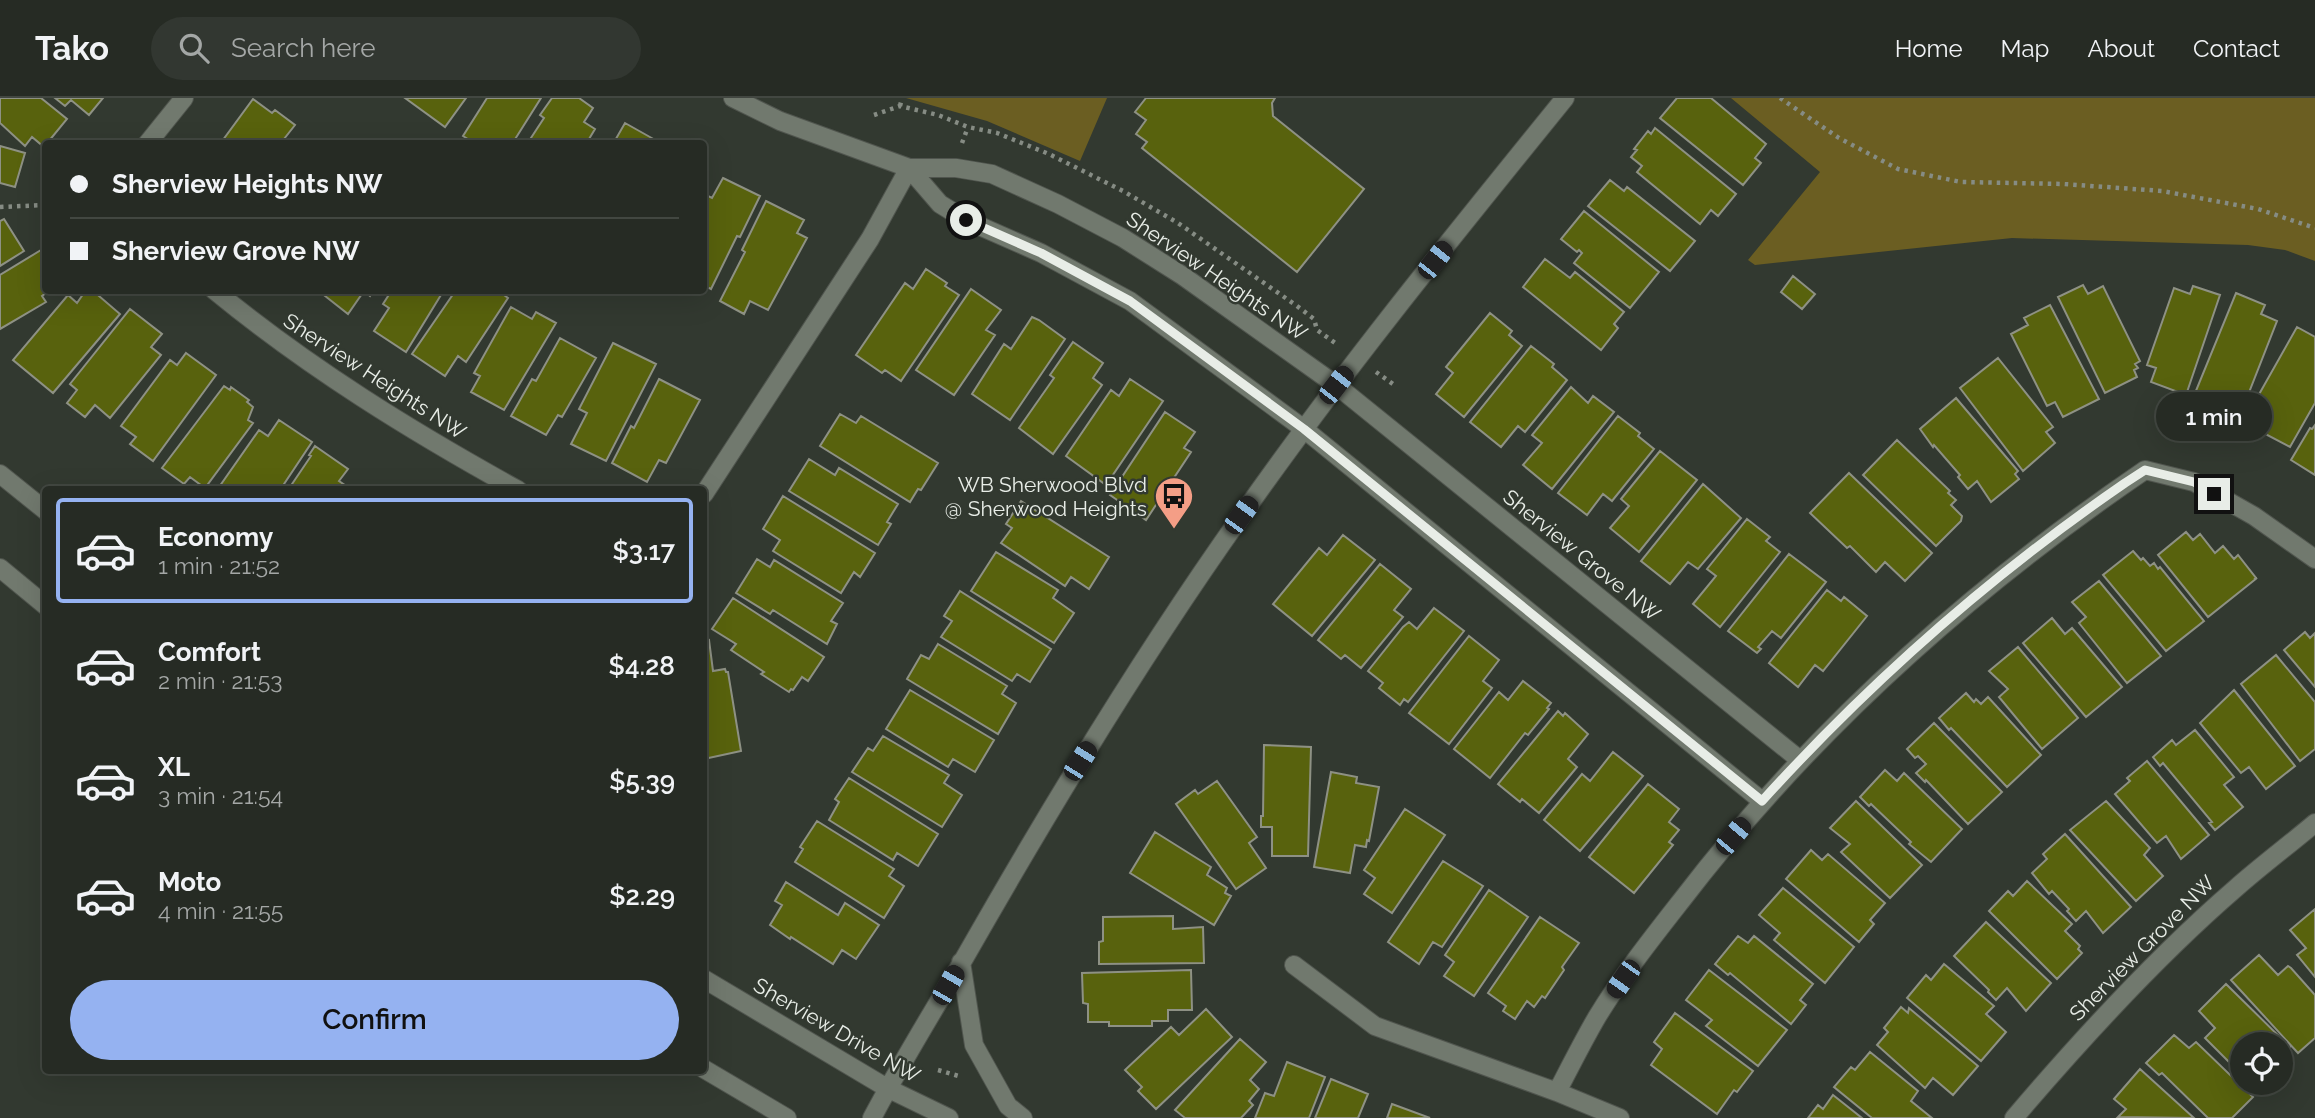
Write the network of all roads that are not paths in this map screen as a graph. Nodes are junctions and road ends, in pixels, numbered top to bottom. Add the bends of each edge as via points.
1 (184, 98) edge
2 (733, 98) edge
3 (1565, 98) edge
4 (150, 140) edge
5 (909, 168) junction
6 (219, 294) edge
7 (1336, 385) junction
8 (1304, 429) junction
9 (0, 474) edge
10 (511, 486) edge
11 (707, 489) edge
12 (42, 508) edge
13 (2315, 559) edge
14 (0, 569) edge
15 (42, 604) edge
16 (1800, 760) junction
17 (1762, 801) junction
18 (2315, 824) edge
19 (961, 962) junction
20 (1294, 965) dead end
21 (707, 981) edge
22 (707, 1071) edge
23 (887, 1088) junction
24 (1557, 1092) junction
25 (787, 1118) edge
26 (872, 1118) edge
27 (949, 1118) edge
28 (1023, 1118) edge
29 (1620, 1118) edge
30 (2014, 1118) edge

1 - 4 street
2 - 5 street, Sherview Heights NW via 780,121
3 - 7 street
5 - 7 street, Sherview Heights NW via 992,174 1058,204 1183,275
5 - 8 street, Sherview Heights NW via 940,204 1130,301
5 - 11 street via 870,239
6 - 10 street, Sherview Heights NW via 357,396
7 - 8 street
7 - 16 street, Sherview Grove NW
8 - 17 street
8 - 19 street via 1105,720
9 - 12 street
13 - 16 street via 2254,516 2194,482 2145,470 2010,567 1936,628
14 - 15 street
16 - 17 street
17 - 24 street via 1649,942 1597,1017
18 - 30 street, Sherview Grove NW via 2236,888 2146,973
19 - 23 street
19 - 28 street via 974,1045 1008,1106
20 - 24 street via 1375,1026
21 - 23 street, Sherview Drive NW
22 - 25 street
23 - 26 street
23 - 27 street, Sherview Drive NW
24 - 29 street

